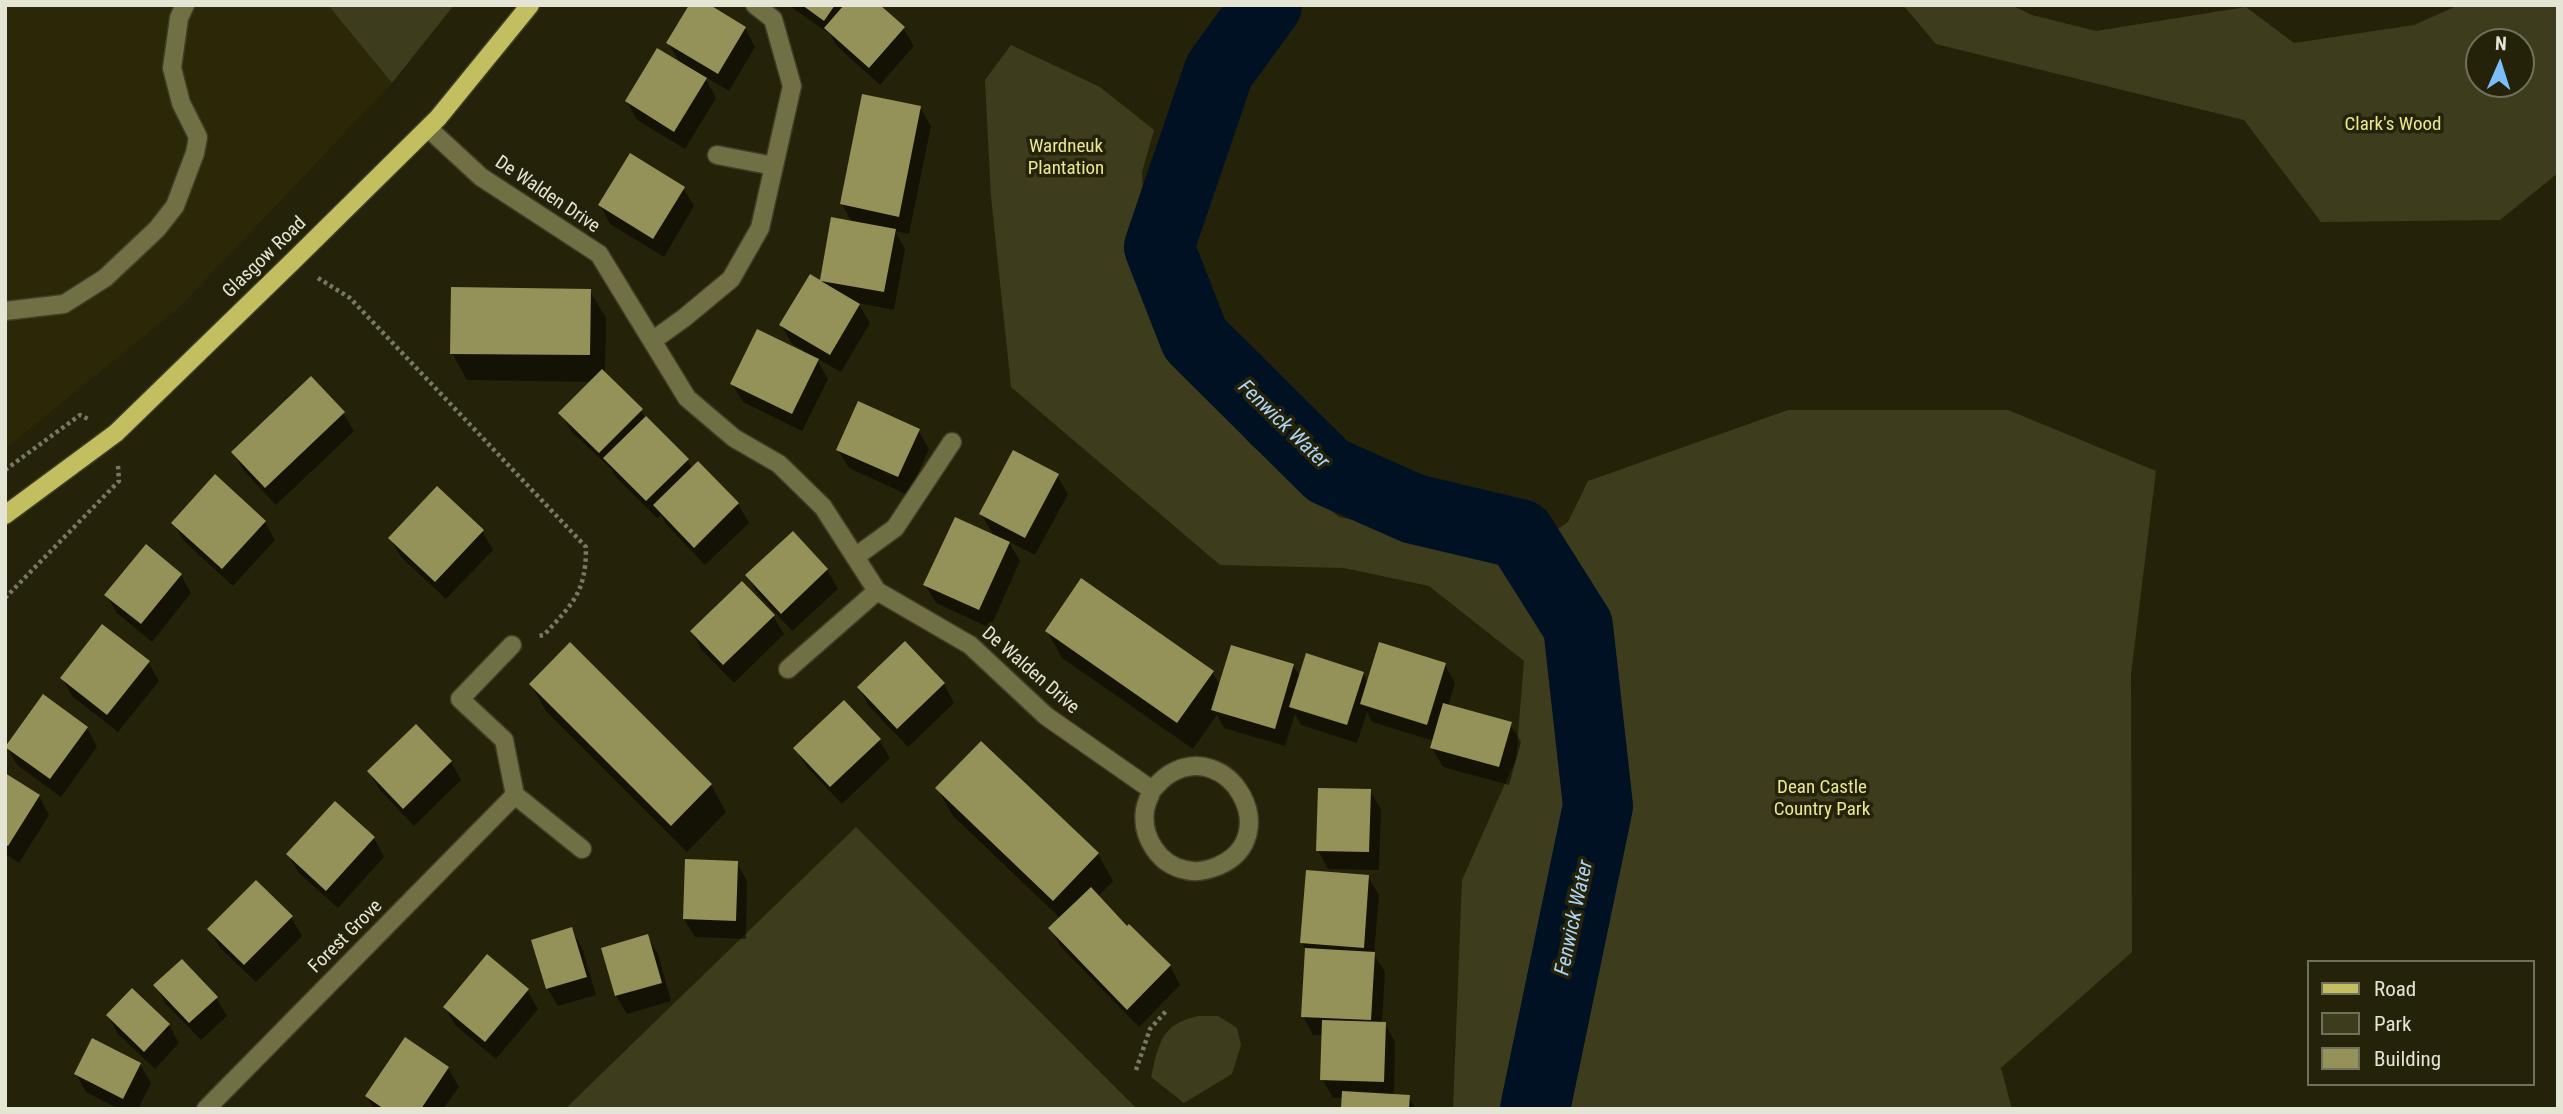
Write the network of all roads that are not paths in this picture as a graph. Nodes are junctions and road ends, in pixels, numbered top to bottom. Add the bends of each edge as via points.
1 (185, 5) edge
2 (530, 5) edge
3 (755, 5) edge
4 (428, 128) junction
5 (717, 155) dead end
6 (774, 166) junction
7 (5, 311) edge
8 (652, 341) junction
9 (952, 442) dead end
10 (5, 515) edge
11 (855, 557) junction
12 (877, 591) junction
13 (512, 645) road end
14 (789, 669) dead end
15 (1152, 790) junction
16 (516, 795) junction
17 (582, 849) dead end
18 (206, 1109) edge

1 - 7 street via 172,68 181,103 198,137 175,206 105,278 64,304
2 - 4 main road, Glasgow Road
3 - 6 street via 773,19 792,86
4 - 8 street, De Walden Drive via 481,177 599,254
4 - 10 main road, Glasgow Road via 116,433
5 - 6 street
6 - 8 street via 760,228 732,279
8 - 11 street, De Walden Drive via 687,398 734,438 779,464 823,506
9 - 11 street via 895,528
11 - 12 street, De Walden Drive
12 - 14 street
12 - 15 street, De Walden Drive via 970,645 1046,716
13 - 16 street via 460,699 505,740
15 - 15 street via 1145,809 1145,830 1153,849 1168,863 1186,870 1207,870 1226,862 1241,848 1248,829 1248,808 1240,789 1226,775 1186,767 1167,775
16 - 17 street
16 - 18 street, Forest Grove

